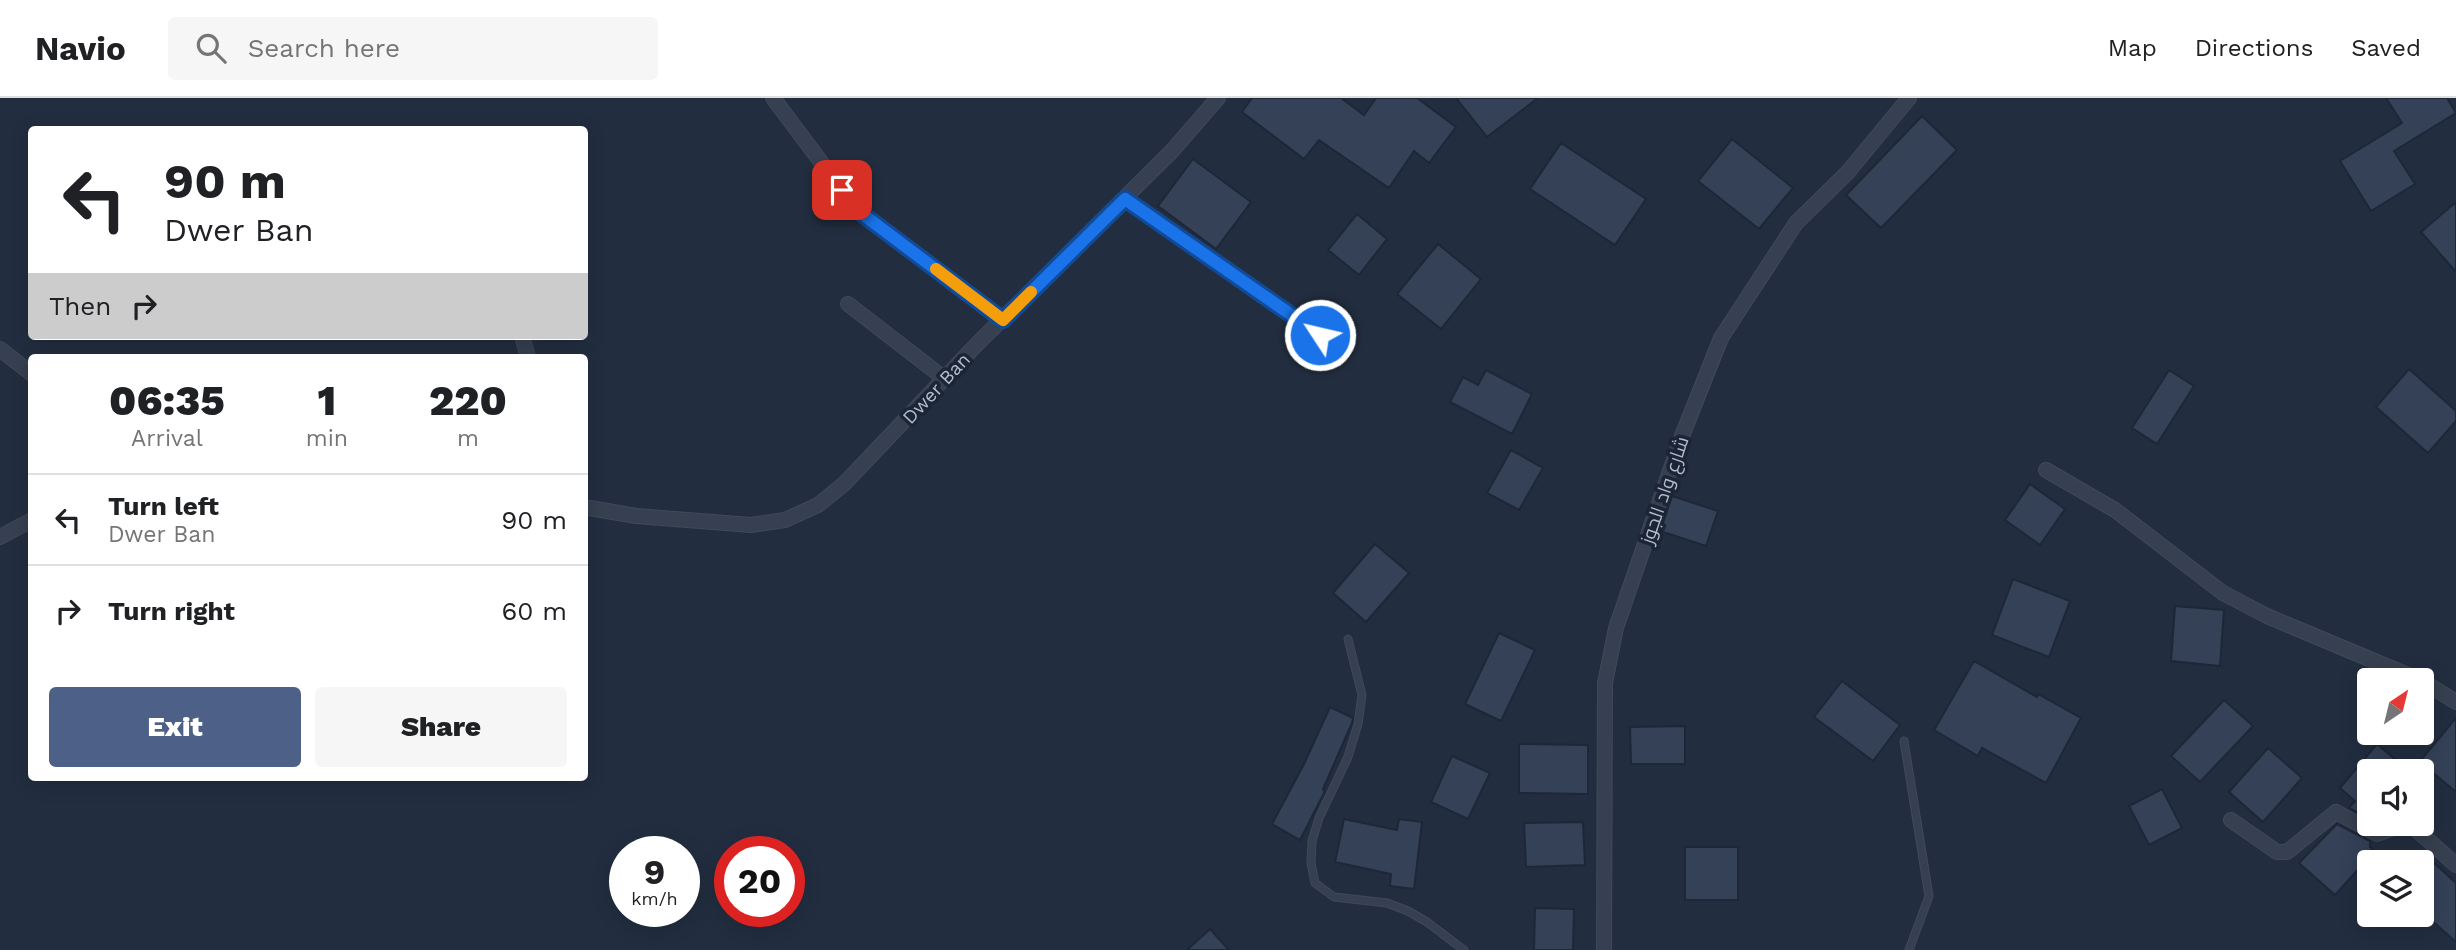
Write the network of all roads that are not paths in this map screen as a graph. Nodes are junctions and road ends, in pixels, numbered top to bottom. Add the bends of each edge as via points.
1 (773, 98) edge
2 (1218, 98) edge
3 (1909, 98) edge
4 (1125, 199) junction
5 (848, 303) dead end
6 (1003, 320) junction
7 (1320, 335) dead end
8 (0, 349) edge
9 (28, 371) edge
10 (945, 379) junction
11 (2046, 470) dead end
12 (588, 508) edge
13 (28, 522) edge
14 (0, 537) edge
15 (1348, 639) dead end
16 (2456, 702) edge
17 (1904, 741) dead end
18 (2231, 820) dead end
19 (2357, 823) edge
20 (2423, 836) edge
21 (2456, 865) edge
22 (1464, 950) edge
23 (1604, 950) edge
24 (1909, 950) edge

1 - 6 street via 857,210
2 - 4 street, Dwer Ban
3 - 23 street, شارع واد الجوز via 1848,172 1796,223 1721,338 1682,436 1616,628 1605,683
4 - 6 street, Dwer Ban
4 - 7 lane
5 - 10 street
6 - 10 street, Dwer Ban
8 - 9 street
10 - 12 street, Dwer Ban via 839,489 803,514 772,523 733,525
11 - 16 street via 2115,510 2223,593 2422,681
13 - 14 street
15 - 22 lane via 1362,695 1348,757 1318,818 1312,841 1315,883 1334,897 1387,903 1408,911
17 - 24 lane via 1929,897
18 - 19 street via 2277,852 2297,846 2336,812
20 - 21 street

